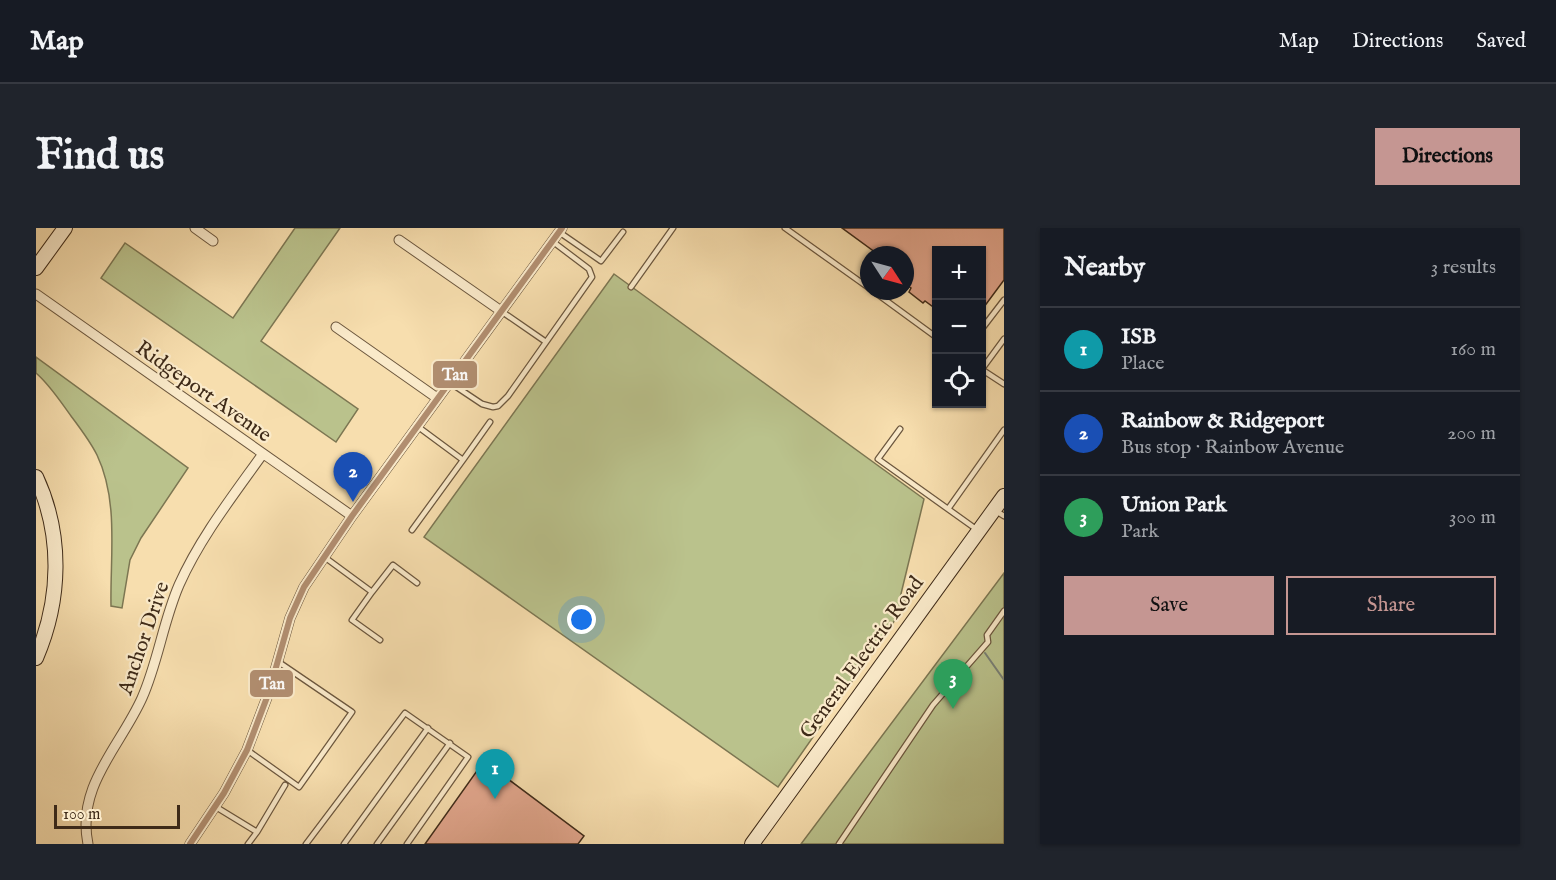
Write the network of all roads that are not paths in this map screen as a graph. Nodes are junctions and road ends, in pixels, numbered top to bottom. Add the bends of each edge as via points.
1 (65, 228) edge
2 (195, 228) edge
3 (674, 228) edge
4 (785, 228) edge
5 (560, 230) edge
6 (623, 232) dead end
7 (399, 240) dead end
8 (213, 241) dead end
9 (552, 241) junction
10 (36, 268) edge
11 (860, 282) edge
12 (631, 287) dead end
13 (36, 294) edge
14 (885, 300) edge
15 (1004, 300) edge
16 (501, 311) junction
17 (986, 323) edge
18 (336, 327) dead end
19 (932, 334) edge
20 (1004, 339) edge
21 (546, 342) junction
22 (986, 364) edge
23 (986, 372) edge
24 (449, 382) junction
25 (1004, 384) edge
26 (437, 398) junction
27 (490, 422) dead end
28 (417, 426) junction
29 (900, 429) dead end
30 (1004, 430) edge
31 (262, 455) junction
32 (463, 460) junction
33 (36, 477) edge
34 (1004, 496) edge
35 (948, 509) junction
36 (999, 513) edge
37 (352, 516) junction
38 (412, 531) dead end
39 (978, 531) junction
40 (323, 556) junction
41 (417, 583) dead end
42 (372, 592) junction
43 (1004, 611) edge
44 (380, 640) dead end
45 (36, 657) edge
46 (277, 660) junction
47 (428, 728) junction
48 (450, 743) junction
49 (247, 750) junction
50 (285, 785) dead end
51 (216, 807) junction
52 (257, 832) junction
53 (88, 844) edge
54 (190, 844) edge
55 (248, 844) edge
56 (306, 844) edge
57 (344, 844) edge
58 (377, 844) edge
59 (407, 844) edge
60 (752, 844) edge
61 (839, 844) edge

1 - 10 main road
2 - 8 street
3 - 12 lane
4 - 11 lane
5 - 6 lane via 601,261
5 - 9 street
7 - 16 street
9 - 16 street
9 - 21 lane via 589,268 592,277
13 - 31 street, Ridgeport Avenue
14 - 19 lane
15 - 17 lane
16 - 21 lane
16 - 24 street
18 - 26 street
20 - 22 lane
21 - 24 lane via 498,406 482,404
23 - 25 lane
24 - 26 street
26 - 28 street
27 - 32 lane
28 - 32 lane
28 - 37 street
29 - 35 lane via 878,459
30 - 35 lane
31 - 37 street, Ridgeport Avenue
31 - 53 street, Anchor Drive via 211,527 179,586 144,693 94,781 86,819
32 - 38 lane
33 - 45 main road via 52,522 56,574 52,613
34 - 36 main road, General Electric Road
35 - 39 lane
36 - 39 main road, General Electric Road
37 - 40 street
39 - 60 main road, General Electric Road
40 - 42 lane
40 - 46 street via 304,586
41 - 42 lane via 393,565
42 - 44 lane via 352,620
43 - 61 lane via 987,635 988,642 933,705
46 - 49 street
46 - 49 lane via 352,712 298,787
47 - 48 lane
47 - 56 lane via 409,714 400,716
47 - 57 lane
48 - 58 lane
48 - 59 lane via 468,758 466,763
49 - 51 street
50 - 52 lane
51 - 52 lane
51 - 54 street
52 - 55 lane

